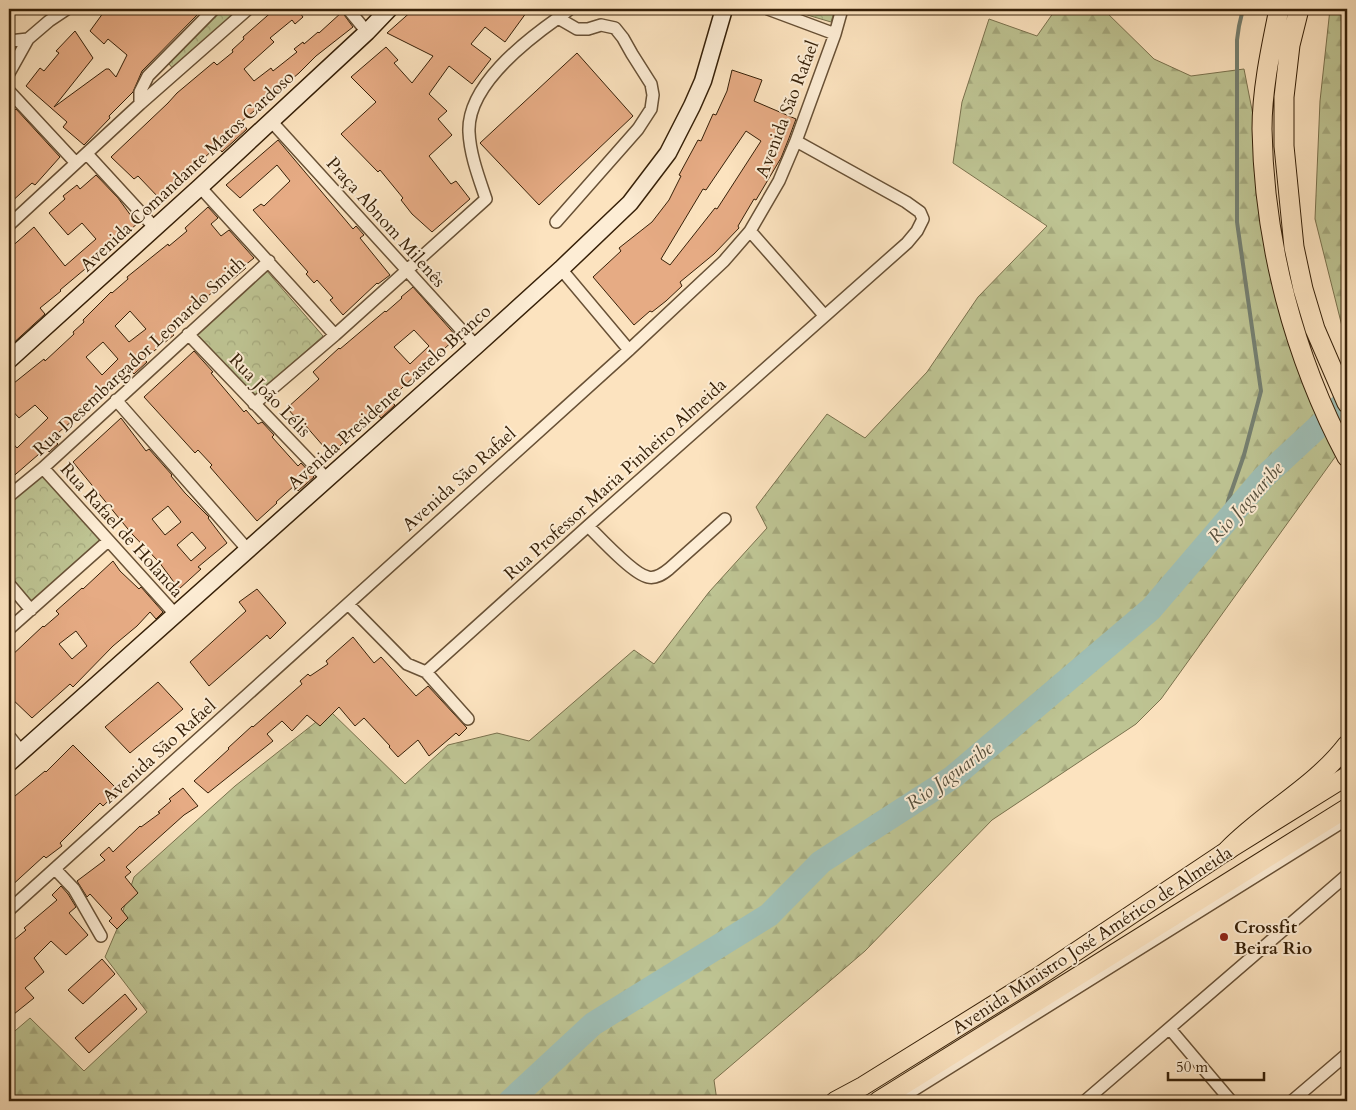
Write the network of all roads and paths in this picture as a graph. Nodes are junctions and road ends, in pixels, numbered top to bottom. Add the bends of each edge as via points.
1 (67, 9) edge
2 (214, 9) edge
3 (248, 9) edge
4 (348, 9) edge
5 (389, 9) edge
6 (570, 9) edge
7 (724, 9) edge
8 (768, 9) edge
9 (842, 9) edge
10 (1279, 9) edge
11 (1299, 9) edge
12 (558, 18) junction
13 (368, 32) junction
14 (835, 34) junction
15 (28, 39) junction
16 (9, 41) edge
17 (9, 73) edge
18 (9, 91) edge
19 (140, 104) junction
20 (271, 121) junction
21 (796, 141) junction
22 (87, 154) junction
23 (76, 163) junction
24 (200, 187) junction
25 (556, 222) dead end
26 (9, 225) edge
27 (155, 228) junction
28 (750, 231) junction
29 (269, 261) junction
30 (561, 269) junction
31 (407, 270) junction
32 (824, 315) junction
33 (188, 334) junction
34 (335, 335) junction
35 (476, 346) junction
36 (629, 350) junction
37 (9, 360) edge
38 (116, 400) junction
39 (1347, 403) edge
40 (254, 404) junction
41 (1343, 450) edge
42 (43, 468) junction
43 (327, 480) junction
44 (9, 496) edge
45 (725, 519) dead end
46 (588, 526) junction
47 (108, 540) junction
48 (248, 550) junction
49 (9, 584) edge
50 (348, 604) junction
51 (31, 610) junction
52 (175, 614) junction
53 (9, 629) edge
54 (426, 672) junction
55 (468, 719) dead end
56 (9, 736) edge
57 (1347, 745) edge
58 (21, 751) junction
59 (9, 763) edge
60 (1347, 776) edge
61 (1347, 808) edge
62 (1347, 819) edge
63 (1228, 850) junction
64 (55, 869) junction
65 (1347, 875) edge
66 (9, 910) edge
67 (101, 936) dead end
68 (1040, 976) junction
69 (1050, 995) junction
70 (1170, 1030) junction
71 (1347, 1054) edge
72 (835, 1101) edge
73 (878, 1101) edge
74 (896, 1101) edge
75 (1085, 1101) edge
76 (1231, 1101) edge
77 (1292, 1101) edge

1 - 15 street
2 - 19 street via 148,76 140,92
3 - 19 street
4 - 13 street
5 - 13 main road, Avenida Comandante Matos Cardoso
6 - 12 street
7 - 30 main road, Avenida Presidente Castelo Branco via 703,81 668,153 630,203
8 - 14 street
9 - 14 street, Avenida São Rafael
10 - 41 highway via 1262,128 1268,212 1285,298 1311,378
11 - 39 highway via 1290,45 1284,97 1284,146 1294,247 1315,329
12 - 25 street via 577,29 601,25 615,28 651,84 653,95 651,109 638,129
12 - 31 street via 526,42 498,70 474,106 469,131 474,164 486,199
13 - 20 main road, Avenida Comandante Matos Cardoso
14 - 21 street, Avenida São Rafael
15 - 16 street
15 - 17 street
18 - 23 street
19 - 22 street
20 - 24 main road, Avenida Comandante Matos Cardoso
20 - 31 street, Praça Abnom Milenês
21 - 28 street, Avenida São Rafael via 779,181
21 - 32 street, Rua Professor Maria Pinheiro Almeida via 898,198 920,212 923,218 907,243
22 - 23 street
22 - 27 street
23 - 26 street
24 - 27 main road, Avenida Comandante Matos Cardoso
24 - 29 street
27 - 37 main road, Avenida Comandante Matos Cardoso
28 - 32 street
28 - 36 street, Avenida São Rafael via 724,261
29 - 33 street, Rua Desembargador Leonardo Smith
29 - 34 street
30 - 35 main road, Avenida Presidente Castelo Branco
30 - 36 street
31 - 34 street
31 - 35 street, Praça Abnom Milenês
32 - 46 street, Rua Professor Maria Pinheiro Almeida
33 - 38 street, Rua Desembargador Leonardo Smith
33 - 40 street, Rua João Lélis
34 - 40 street
35 - 43 main road, Avenida Presidente Castelo Branco
36 - 50 street, Avenida São Rafael
38 - 42 street, Rua Desembargador Leonardo Smith
38 - 48 street
40 - 43 street, Rua João Lélis
42 - 44 street, Rua Desembargador Leonardo Smith
42 - 47 street, Rua Rafael de Holanda
43 - 48 main road, Avenida Presidente Castelo Branco
45 - 46 street via 669,569 652,578 638,574
46 - 54 street, Rua Professor Maria Pinheiro Almeida
47 - 51 street
47 - 52 street, Rua Rafael de Holanda
48 - 52 main road, Avenida Presidente Castelo Branco
49 - 51 street
50 - 54 street via 407,664
50 - 64 street, Avenida São Rafael
51 - 53 street
52 - 58 main road, Avenida Presidente Castelo Branco
54 - 55 street
56 - 58 street
57 - 63 highway via 1293,797
58 - 59 main road, Avenida Presidente Castelo Branco
60 - 63 main road, Avenida Ministro José Américo de Almeida
61 - 69 main road, Avenida Ministro José Américo de Almeida
62 - 74 street
63 - 68 main road, Avenida Ministro José Américo de Almeida
64 - 66 street, Avenida São Rafael
64 - 67 street via 74,889
65 - 70 street
68 - 69 main road
68 - 72 main road, Avenida Ministro José Américo de Almeida
69 - 73 main road, Avenida Ministro José Américo de Almeida
70 - 75 street
70 - 76 street
71 - 77 street

